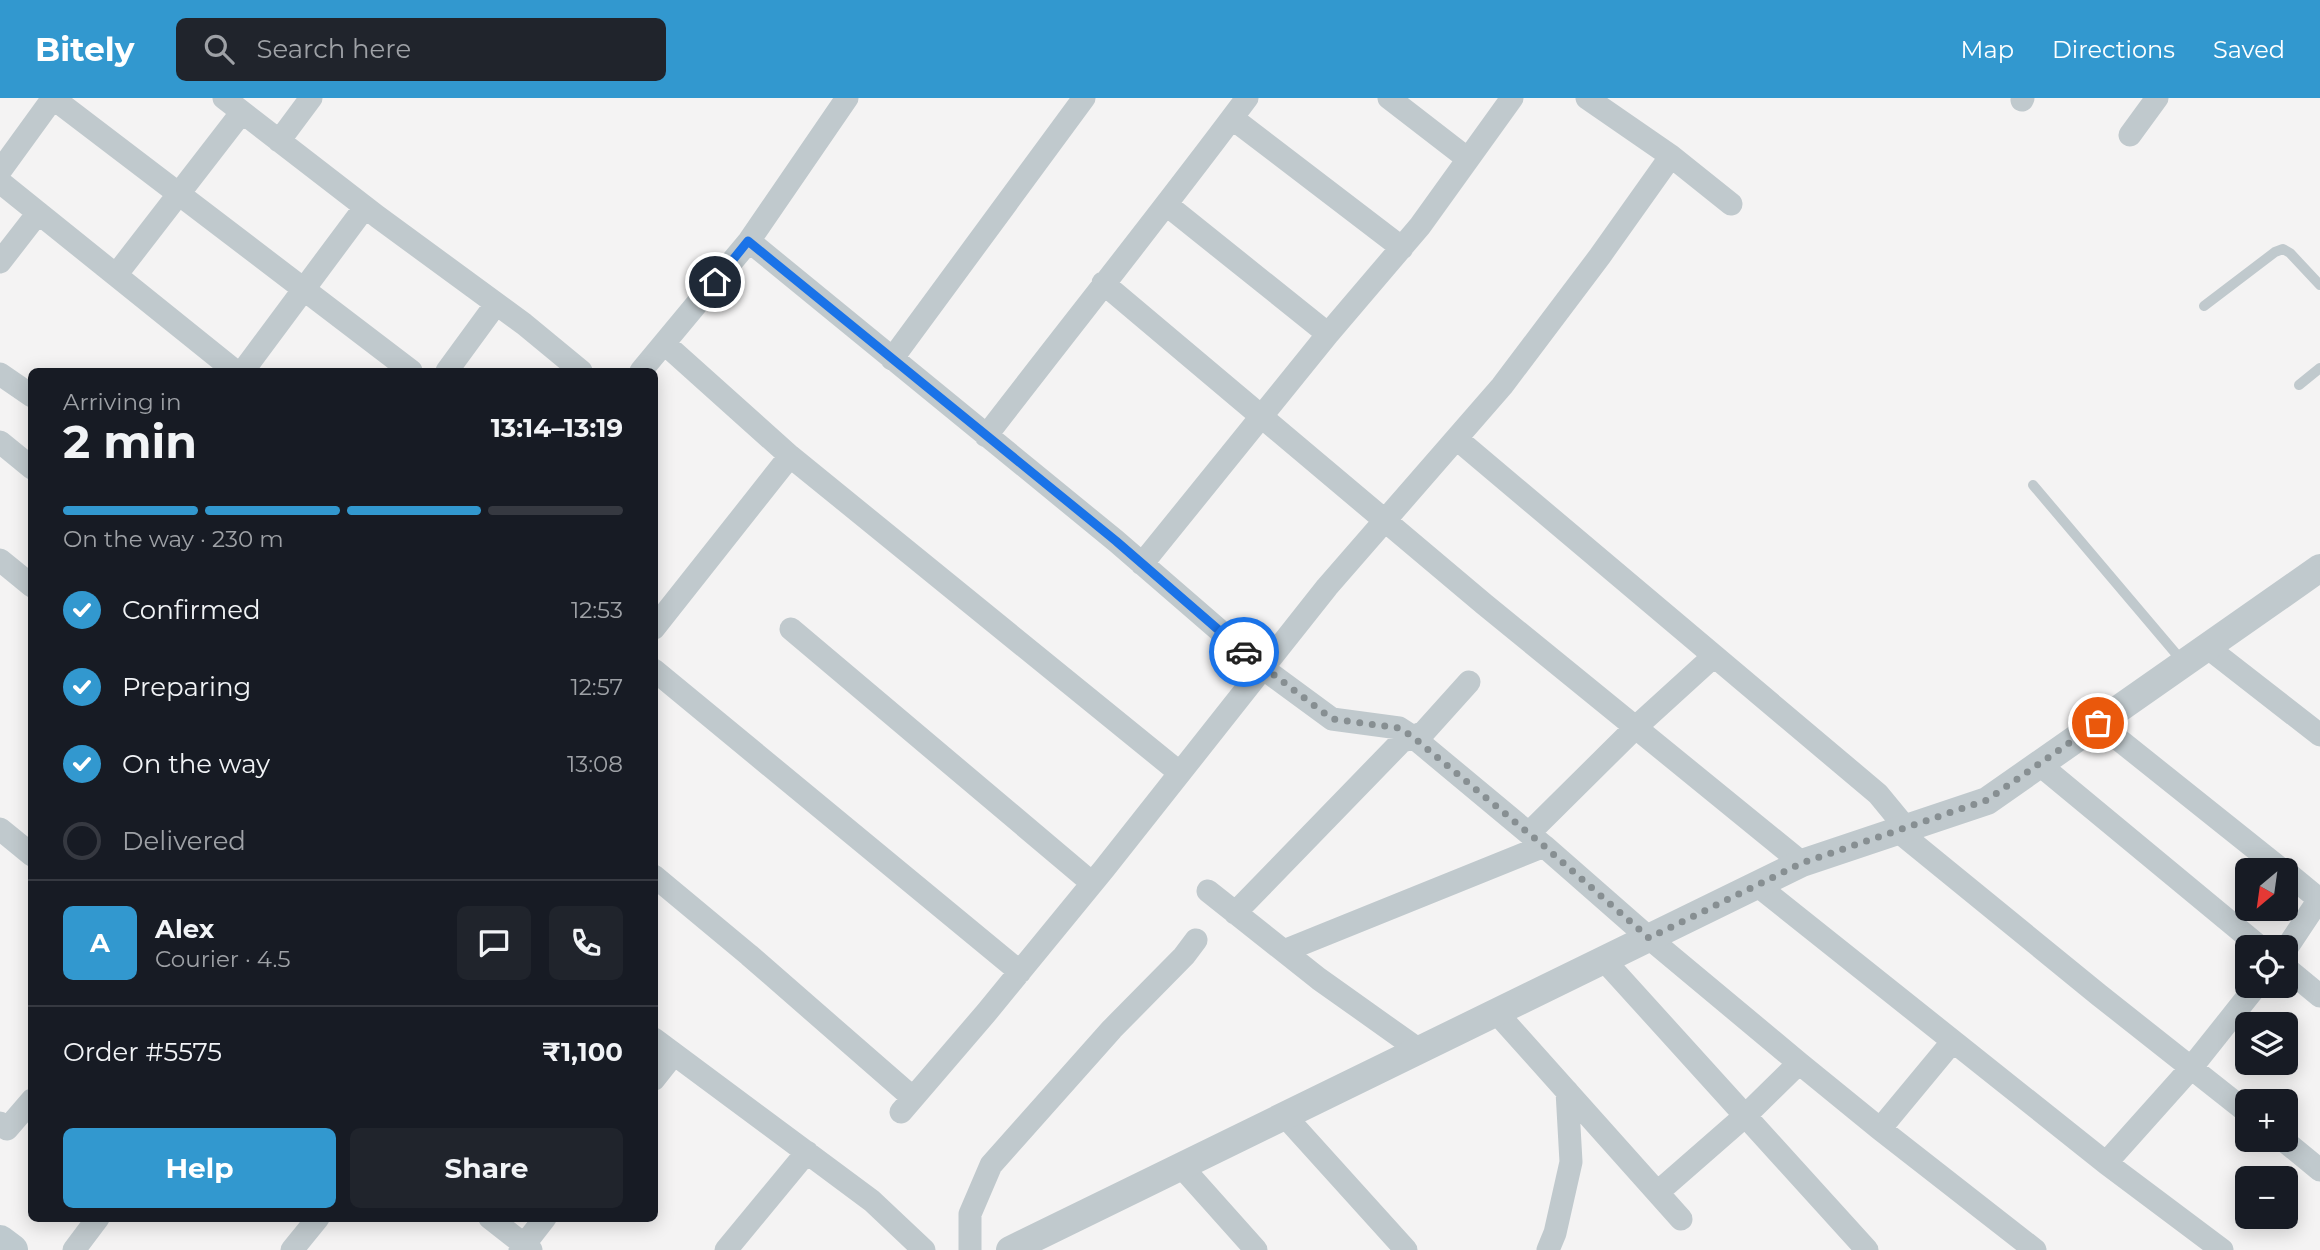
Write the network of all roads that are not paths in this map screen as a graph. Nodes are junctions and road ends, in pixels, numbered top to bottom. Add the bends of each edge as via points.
1 (53, 98) edge
2 (224, 98) edge
3 (311, 98) edge
4 (847, 98) edge
5 (1084, 98) edge
6 (1247, 98) edge
7 (1389, 98) edge
8 (1512, 98) edge
9 (1587, 98) edge
10 (2157, 98) edge
11 (242, 112) junction
12 (1232, 118) junction
13 (2130, 135) dead end
14 (279, 141) junction
15 (1671, 156) junction
16 (1468, 159) junction
17 (0, 171) edge
18 (0, 182) edge
19 (179, 195) junction
20 (1167, 205) junction
21 (1731, 205) dead end
22 (365, 206) junction
23 (38, 213) junction
24 (748, 241) junction
25 (1402, 248) junction
26 (0, 262) edge
27 (116, 275) junction
28 (1104, 283) junction
29 (2320, 285) edge
30 (305, 290) junction
31 (496, 304) junction
32 (2204, 306) dead end
33 (1328, 334) junction
34 (665, 344) junction
35 (892, 359) junction
36 (230, 368) edge
37 (232, 368) edge
38 (407, 368) edge
39 (449, 368) edge
40 (577, 368) edge
41 (644, 368) edge
42 (2320, 368) edge
43 (0, 374) edge
44 (2299, 385) dead end
45 (28, 393) edge
46 (1261, 417) junction
47 (986, 436) junction
48 (1457, 439) junction
49 (0, 442) edge
50 (790, 456) junction
51 (28, 465) edge
52 (2033, 485) dead end
53 (1385, 522) junction
54 (0, 560) edge
55 (1142, 564) junction
56 (2315, 578) edge
57 (28, 583) edge
58 (658, 623) edge
59 (791, 629) dead end
60 (2207, 647) junction
61 (1714, 656) junction
62 (2184, 663) junction
63 (1264, 669) junction
64 (658, 673) edge
65 (1469, 682) dead end
66 (2098, 723) junction
67 (1636, 727) junction
68 (2320, 735) edge
69 (1413, 737) junction
70 (2039, 764) junction
71 (1180, 773) junction
72 (1902, 829) junction
73 (0, 830) edge
74 (1536, 840) junction
75 (28, 852) edge
76 (2268, 858) edge
77 (1802, 863) junction
78 (658, 879) edge
79 (2298, 882) edge
80 (1092, 883) junction
81 (1757, 886) junction
82 (1208, 891) dead end
83 (2320, 899) edge
84 (1235, 913) junction
85 (2246, 935) edge
86 (2295, 935) edge
87 (1649, 938) junction
88 (1196, 940) dead end
89 (1284, 951) junction
90 (1604, 960) junction
91 (1020, 972) junction
92 (2298, 978) edge
93 (2320, 996) edge
94 (2247, 998) edge
95 (1496, 1012) junction
96 (1953, 1041) junction
97 (658, 1042) edge
98 (1419, 1050) junction
99 (673, 1055) junction
100 (1799, 1063) junction
101 (2191, 1068) junction
102 (658, 1074) edge
103 (1567, 1091) junction
104 (2235, 1103) edge
105 (28, 1105) edge
106 (1284, 1115) junction
107 (1745, 1116) junction
108 (0, 1124) edge
109 (1880, 1129) junction
110 (807, 1152) junction
111 (2297, 1152) edge
112 (2106, 1163) junction
113 (1181, 1166) junction
114 (2320, 1170) edge
115 (1658, 1192) junction
116 (1681, 1219) dead end
117 (95, 1222) edge
118 (315, 1222) edge
119 (495, 1222) edge
120 (542, 1222) edge
121 (0, 1241) edge
122 (525, 1248) edge
123 (12, 1250) edge
124 (74, 1250) edge
125 (292, 1250) edge
126 (726, 1250) edge
127 (924, 1250) edge
128 (970, 1250) edge
129 (1010, 1250) edge
130 (1256, 1250) edge
131 (1406, 1250) edge
132 (1548, 1250) edge
133 (1867, 1250) edge
134 (2035, 1250) edge
135 (2222, 1250) edge

1 - 17 street
1 - 19 street
2 - 11 street
3 - 14 street
4 - 24 street
5 - 35 street
6 - 12 street
7 - 16 street
8 - 16 street
9 - 15 street
10 - 13 street
11 - 14 street
11 - 19 street
12 - 20 street
12 - 25 street
14 - 22 street
15 - 21 street
15 - 48 street via 1518,365
16 - 25 street
18 - 23 street
19 - 27 street
19 - 30 street
20 - 28 street
20 - 33 street
22 - 30 street
22 - 31 street
23 - 26 street
23 - 27 street
24 - 34 street
24 - 35 street
25 - 33 street
27 - 36 street
28 - 46 street
28 - 47 street
29 - 32 lane via 2283,249
30 - 37 street
30 - 38 street
31 - 39 street
31 - 40 street
33 - 46 street
34 - 41 street
34 - 50 street
35 - 47 street
42 - 44 lane
43 - 45 street
46 - 53 street
46 - 55 street
47 - 55 street
48 - 53 street
48 - 61 street
49 - 51 street
50 - 58 street
50 - 71 street
52 - 62 lane
53 - 63 street
53 - 67 street
54 - 57 street
55 - 63 street
56 - 60 street
59 - 80 street
60 - 62 street
60 - 68 street
61 - 67 street
61 - 72 street via 1878,794
62 - 66 street
63 - 69 street via 1332,719 1399,728
63 - 71 street
64 - 91 street
65 - 69 street via 1424,732
66 - 70 street
66 - 76 street
67 - 74 street
67 - 77 street
69 - 74 street
69 - 84 street via 1401,742
70 - 72 street via 1987,800
70 - 85 street
71 - 80 street
72 - 77 street
72 - 101 street
73 - 75 street
74 - 87 street
74 - 89 street
77 - 81 street
78 - 91 street via 749,955 907,1105
79 - 83 street
80 - 91 street
81 - 87 street
81 - 96 street
82 - 84 street
83 - 86 street
84 - 89 street
87 - 90 street
87 - 100 street
88 - 128 street via 991,1166 970,1214
89 - 98 street
90 - 95 street
90 - 107 street
92 - 93 street
94 - 101 street
95 - 98 street
95 - 103 street
96 - 109 street
96 - 112 street
97 - 99 street
98 - 106 street
99 - 102 street
99 - 110 street
100 - 107 street
100 - 109 street
101 - 104 street
101 - 112 street
103 - 115 street
103 - 132 street via 1571,1161
105 - 108 street via 7,1129
106 - 113 street
106 - 131 street
107 - 115 street
107 - 133 street
109 - 134 street
110 - 126 street
110 - 127 street via 872,1201
111 - 114 street
112 - 135 street
113 - 129 street
113 - 130 street
115 - 116 street
117 - 124 street
118 - 125 street
119 - 122 street
120 - 122 street
121 - 123 main road

